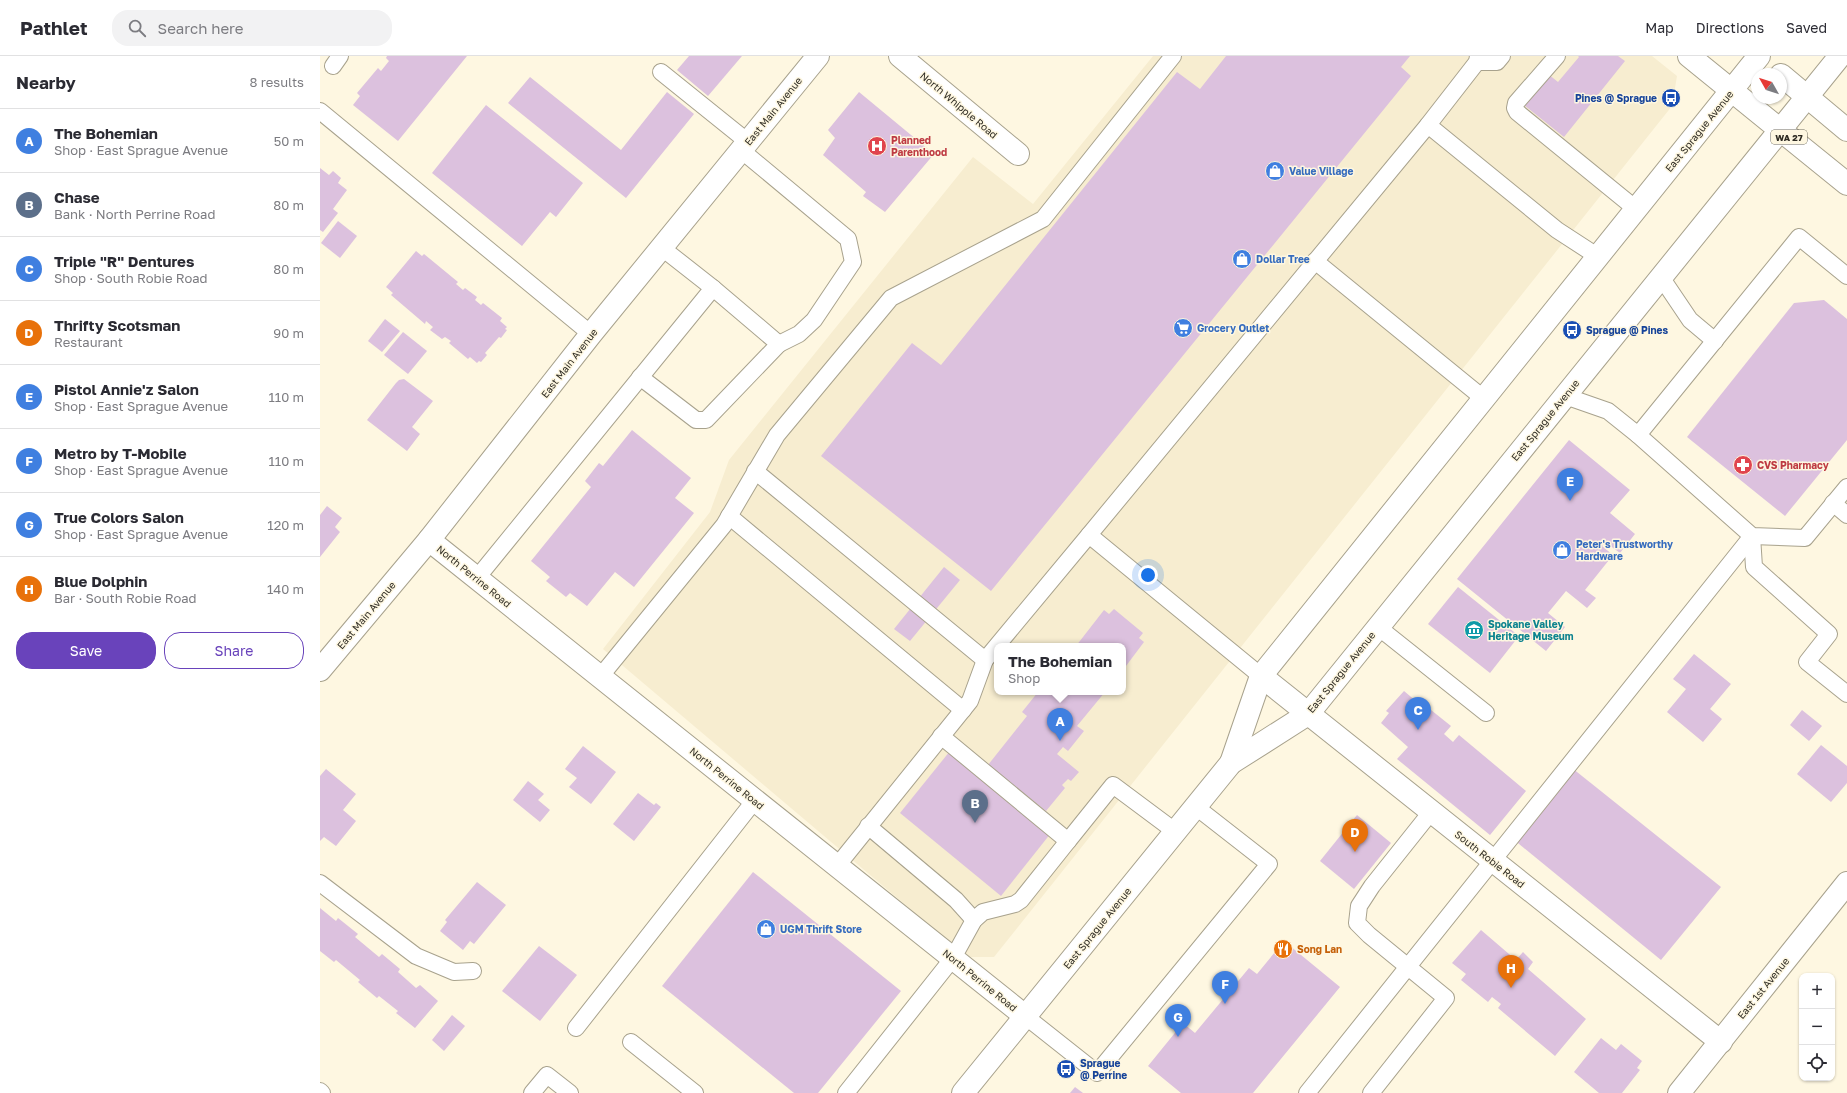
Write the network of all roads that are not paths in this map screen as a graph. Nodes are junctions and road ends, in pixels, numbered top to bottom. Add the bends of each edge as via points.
1 (818, 56) edge
2 (900, 56) edge
3 (1173, 56) edge
4 (1502, 56) edge
5 (1556, 56) edge
6 (1689, 56) edge
7 (1758, 56) edge
8 (1840, 56) edge
9 (1477, 59) edge
10 (1773, 68) edge
11 (661, 72) dead end
12 (1787, 80) edge
13 (1732, 90) junction
14 (1808, 97) junction
15 (320, 111) edge
16 (1428, 125) junction
17 (1780, 130) junction
18 (1847, 130) edge
19 (745, 146) junction
20 (1018, 154) dead end
21 (1847, 184) edge
22 (1636, 208) junction
23 (662, 248) junction
24 (1597, 256) junction
25 (1315, 261) junction
26 (1847, 276) edge
27 (1662, 277) junction
28 (713, 288) junction
29 (591, 334) junction
30 (1715, 341) junction
31 (779, 344) junction
32 (640, 377) junction
33 (1565, 396) junction
34 (1483, 398) junction
35 (1638, 435) junction
36 (755, 472) junction
37 (1847, 487) edge
38 (1833, 503) junction
39 (1847, 514) edge
40 (729, 516) junction
41 (1089, 535) junction
42 (1752, 536) junction
43 (429, 540) junction
44 (476, 578) junction
45 (1378, 627) junction
46 (999, 643) edge
47 (994, 649) edge
48 (985, 660) junction
49 (320, 670) edge
50 (1261, 676) junction
51 (600, 677) junction
52 (1847, 694) edge
53 (963, 710) junction
54 (1486, 713) dead end
55 (1308, 714) junction
56 (942, 736) junction
57 (1231, 763) junction
58 (755, 800) junction
59 (1196, 807) junction
60 (1431, 812) junction
61 (868, 826) junction
62 (1176, 832) junction
63 (1068, 841) junction
64 (1493, 861) junction
65 (837, 866) junction
66 (320, 882) edge
67 (1847, 883) edge
68 (974, 920) junction
69 (953, 958) junction
70 (1408, 966) junction
71 (473, 971) dead end
72 (1025, 1016) junction
73 (576, 1028) dead end
74 (631, 1042) dead end
75 (1721, 1042) junction
76 (532, 1093) edge
77 (570, 1093) edge
78 (695, 1093) edge
79 (846, 1093) edge
80 (963, 1093) edge
81 (1307, 1093) edge
82 (1371, 1093) edge
83 (1679, 1093) edge

1 - 19 main road, East Main Avenue
2 - 20 main road, North Whipple Road
3 - 36 lane via 1043,219 891,298 777,434
4 - 9 lane via 1497,62
5 - 22 lane via 1516,103 1517,112
6 - 13 main road, WA 27
7 - 10 main road
7 - 13 main road, East Sprague Avenue
8 - 14 main road, East Sprague Avenue
9 - 16 lane
11 - 19 lane
12 - 14 main road
13 - 17 main road, WA 27
13 - 22 main road, East Sprague Avenue
14 - 17 main road, East Sprague Avenue
14 - 18 main road
15 - 29 lane
16 - 24 lane via 1557,230
16 - 25 lane
17 - 21 main road, WA 27
17 - 27 main road, East Sprague Avenue
19 - 23 main road, East Main Avenue
19 - 31 lane via 848,239 853,262 814,320 799,334
22 - 24 main road, East Sprague Avenue
23 - 28 lane
23 - 29 main road, East Main Avenue
24 - 34 main road, East Sprague Avenue
25 - 34 lane
25 - 41 lane
26 - 30 lane via 1800,237
27 - 30 lane via 1690,320
27 - 33 main road, East Sprague Avenue
28 - 31 lane
28 - 32 lane
29 - 43 main road, East Main Avenue
30 - 35 lane
31 - 32 lane via 706,420 696,420
32 - 44 lane
33 - 35 lane via 1608,411
33 - 45 main road, East Sprague Avenue
34 - 50 main road, East Sprague Avenue
35 - 42 lane
36 - 40 lane
36 - 48 lane
37 - 38 lane
38 - 39 lane
38 - 42 lane via 1805,538
40 - 51 lane
40 - 53 lane
41 - 46 lane
41 - 50 lane
42 - 52 lane via 1754,567 1829,634 1807,662
42 - 64 lane
43 - 44 main road, North Perrine Road
43 - 49 main road, East Main Avenue
44 - 51 main road, North Perrine Road
45 - 54 lane
45 - 55 main road, East Sprague Avenue
47 - 48 lane
48 - 53 lane via 970,701
50 - 55 main road, South Robie Road
50 - 57 main road, East Sprague Avenue
51 - 58 main road, North Perrine Road
53 - 56 lane
55 - 57 main road, East Sprague Avenue
55 - 60 main road, South Robie Road
56 - 61 lane
56 - 63 lane
57 - 59 main road, East Sprague Avenue
58 - 65 main road, North Perrine Road
58 - 73 lane
59 - 62 main road, East Sprague Avenue
59 - 72 lane via 1269,864 1097,1073
60 - 64 main road, South Robie Road
60 - 70 lane via 1372,886 1360,906 1357,923
61 - 65 lane
61 - 68 lane via 956,900
62 - 63 lane via 1113,785
62 - 72 main road, East Sprague Avenue
63 - 68 lane via 1021,900 1016,904 983,912
64 - 70 lane
64 - 75 main road, South Robie Road
65 - 69 main road, North Perrine Road
66 - 71 lane via 416,956 454,972
67 - 75 main road, East 1st Avenue
68 - 69 lane
69 - 72 main road, North Perrine Road
69 - 79 lane
70 - 81 lane
70 - 82 lane via 1446,998
72 - 80 main road, East Sprague Avenue
74 - 78 lane
75 - 83 main road, East 1st Avenue
76 - 77 lane via 547,1075

